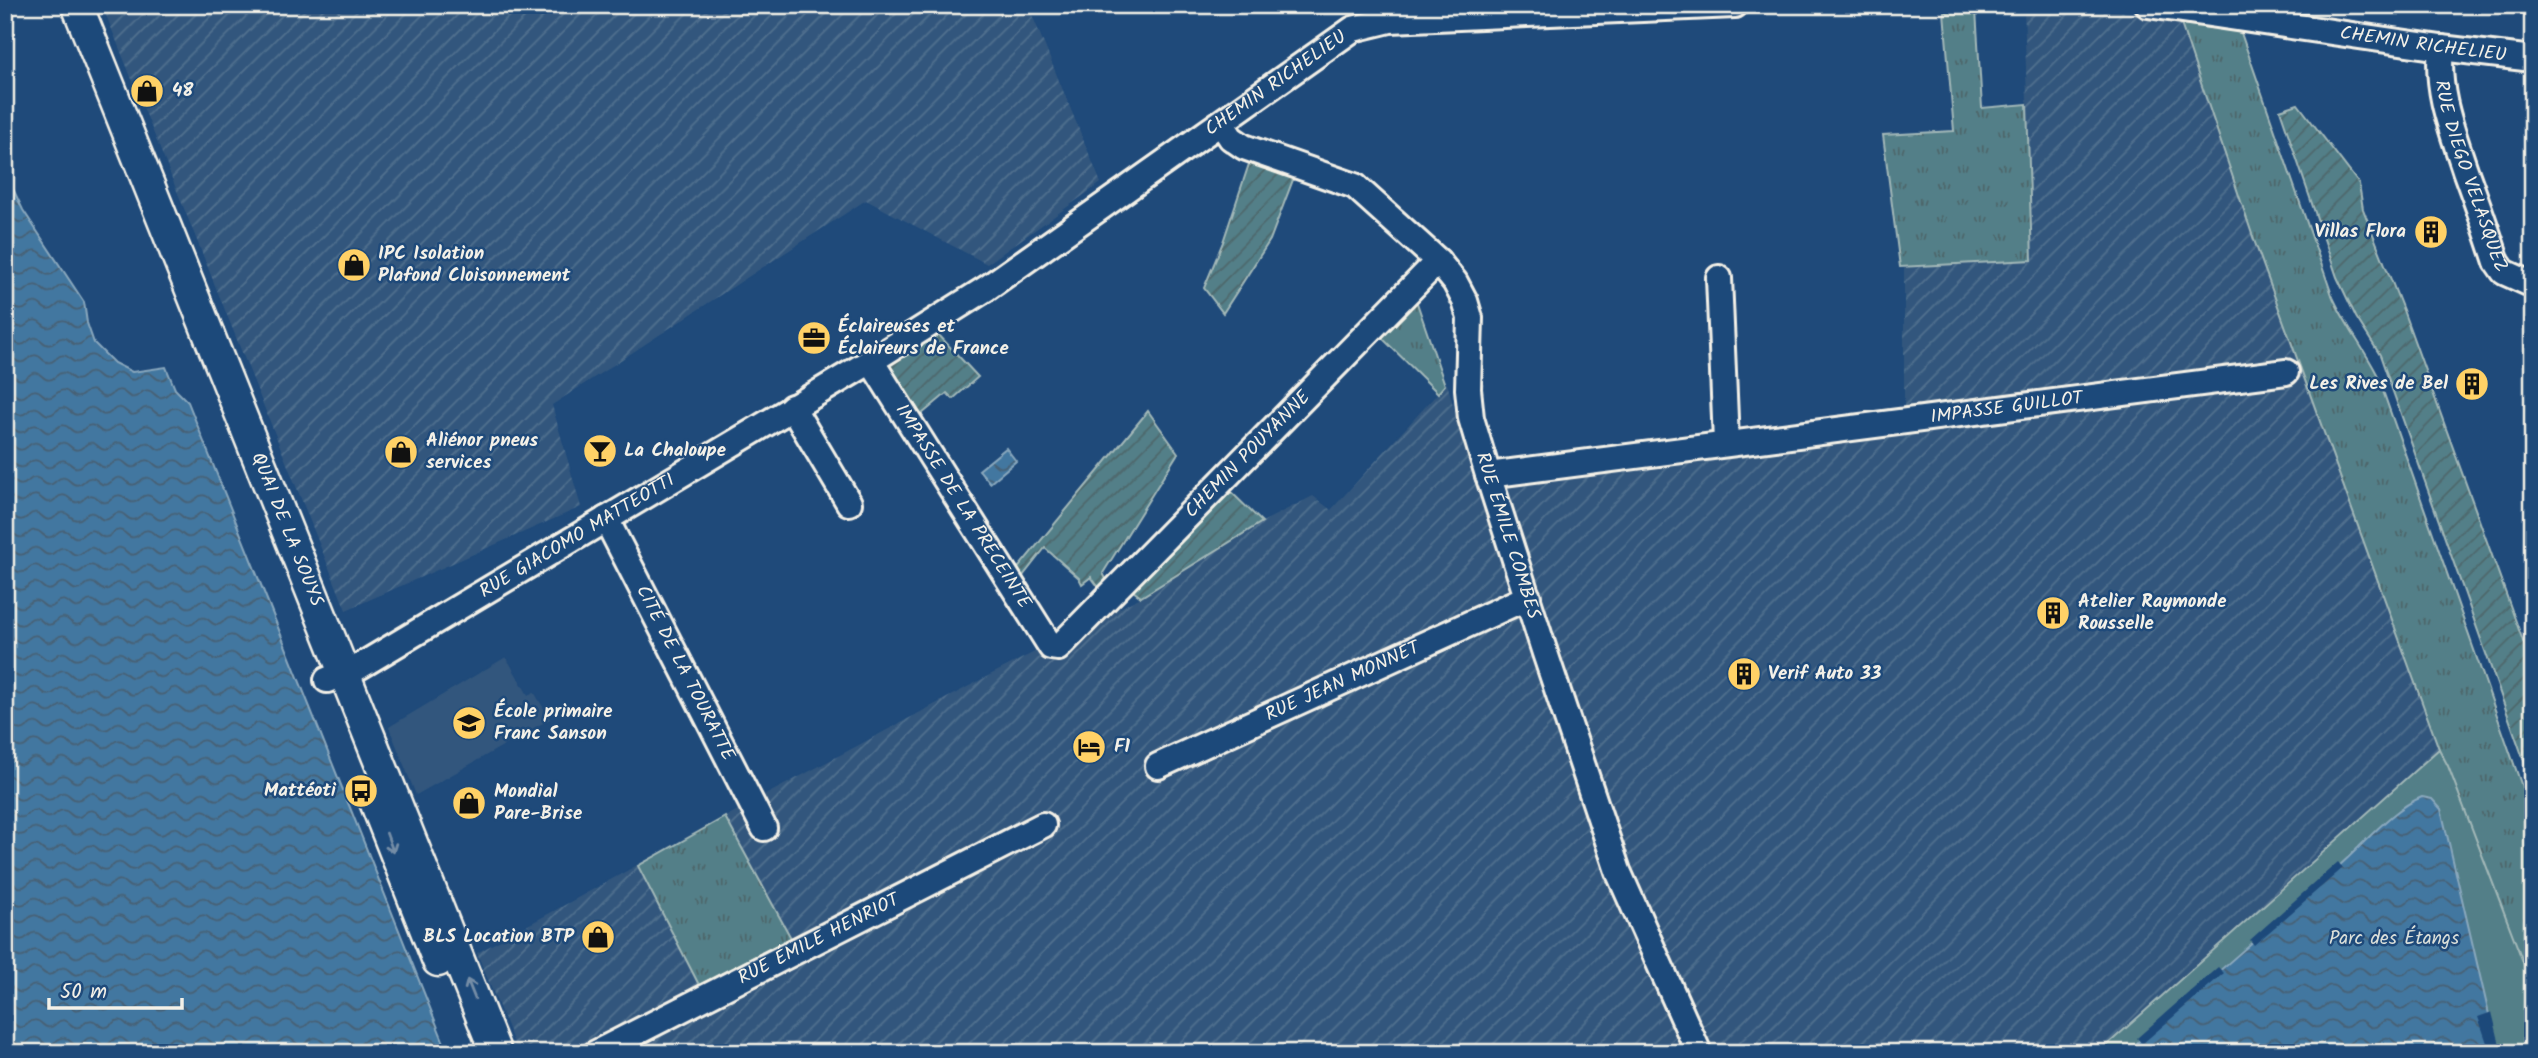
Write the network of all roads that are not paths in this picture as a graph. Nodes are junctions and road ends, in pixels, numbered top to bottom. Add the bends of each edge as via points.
1 (57, 5) edge
2 (77, 5) edge
3 (1735, 5) edge
4 (2148, 5) edge
5 (2441, 48) junction
6 (2533, 58) edge
7 (1221, 123) junction
8 (1438, 261) junction
9 (1719, 278) dead end
10 (2533, 285) edge
11 (986, 288) joint
12 (871, 361) junction
13 (2287, 372) dead end
14 (792, 407) junction
15 (1726, 442) junction
16 (1488, 475) junction
17 (849, 503) dead end
18 (606, 519) junction
19 (1528, 597) junction
20 (1058, 648) joint
21 (336, 676) junction
22 (1158, 766) dead end
23 (1043, 825) dead end
24 (764, 828) dead end
25 (474, 1053) edge
26 (496, 1053) edge
27 (596, 1053) edge
28 (1699, 1053) edge

1 - 21 main road, QUAI DE LA SOUYS
2 - 21 main road, QUAI DE LA SOUYS
3 - 7 street, CHEMIN RICHELIEU via 1370,23 1341,37
4 - 5 street, CHEMIN RICHELIEU
5 - 6 street, CHEMIN RICHELIEU
5 - 10 street, RUE DIEGO VELASQUEZ via 2441,86 2449,122 2497,262 2504,272
7 - 8 street, RUE ÉMILE COMBES via 1244,147 1355,186
7 - 11 street, CHEMIN RICHELIEU
8 - 16 street, RUE ÉMILE COMBES via 1455,282 1470,318 1471,418
8 - 20 street, CHEMIN POUYANNE
9 - 15 street
11 - 12 street, RUE GIACOMO MATTEOTTI
12 - 14 street, RUE GIACOMO MATTEOTTI
12 - 20 street, IMPASSE DE LA PRÉCEINTE via 1051,647
13 - 15 street, IMPASSE GUILLOT
14 - 17 street
14 - 18 street, RUE GIACOMO MATTEOTTI
15 - 16 street, IMPASSE GUILLOT
16 - 19 street, RUE ÉMILE COMBES
18 - 21 street, RUE GIACOMO MATTEOTTI
18 - 24 street, CITÉ DE LA TOURATTE
19 - 22 street, RUE JEAN MONNET
19 - 28 street, RUE ÉMILE COMBES via 1618,871
21 -> 25 main road, QUAI DE LA SOUYS
26 -> 21 main road, QUAI DE LA SOUYS
23 - 27 street, RUE ÉMILE HENRIOT

